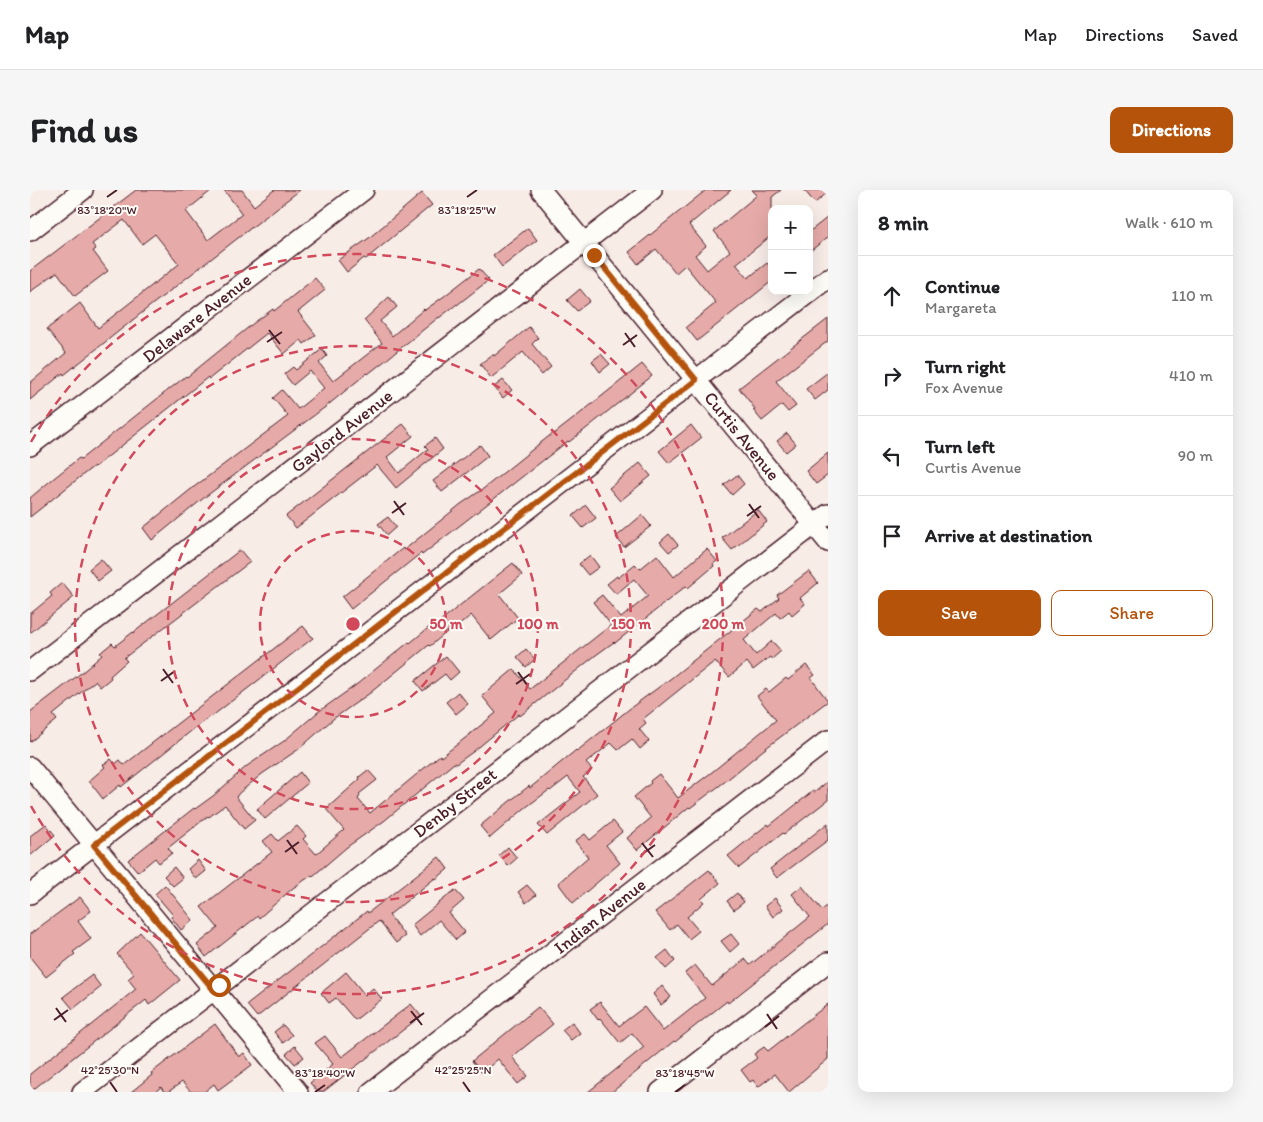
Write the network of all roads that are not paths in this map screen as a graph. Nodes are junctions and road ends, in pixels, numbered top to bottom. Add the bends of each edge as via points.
1 (83, 190) edge
2 (364, 190) edge
3 (542, 190) edge
4 (652, 190) edge
5 (30, 231) edge
6 (584, 243) junction
7 (828, 278) edge
8 (696, 380) junction
9 (30, 446) edge
10 (821, 519) edge
11 (828, 542) edge
12 (30, 671) edge
13 (828, 740) edge
14 (30, 768) edge
15 (94, 845) junction
16 (30, 894) edge
17 (828, 962) edge
18 (214, 990) junction
19 (82, 1092) edge
20 (298, 1092) edge
21 (371, 1092) edge
22 (660, 1092) edge

1 - 5 street
2 - 9 street, Delaware Avenue
3 - 6 street, Curtis Avenue
4 - 6 street, Gaylord Avenue
6 - 8 street, Curtis Avenue
6 - 12 street, Gaylord Avenue
7 - 8 street
8 - 10 street, Curtis Avenue
8 - 15 street
10 - 11 street, Curtis Avenue
10 - 18 street, Denby Street
13 - 21 street, Indian Avenue
14 - 15 street
15 - 16 street
15 - 18 street
17 - 22 street
18 - 19 street, Denby Street
18 - 20 street

